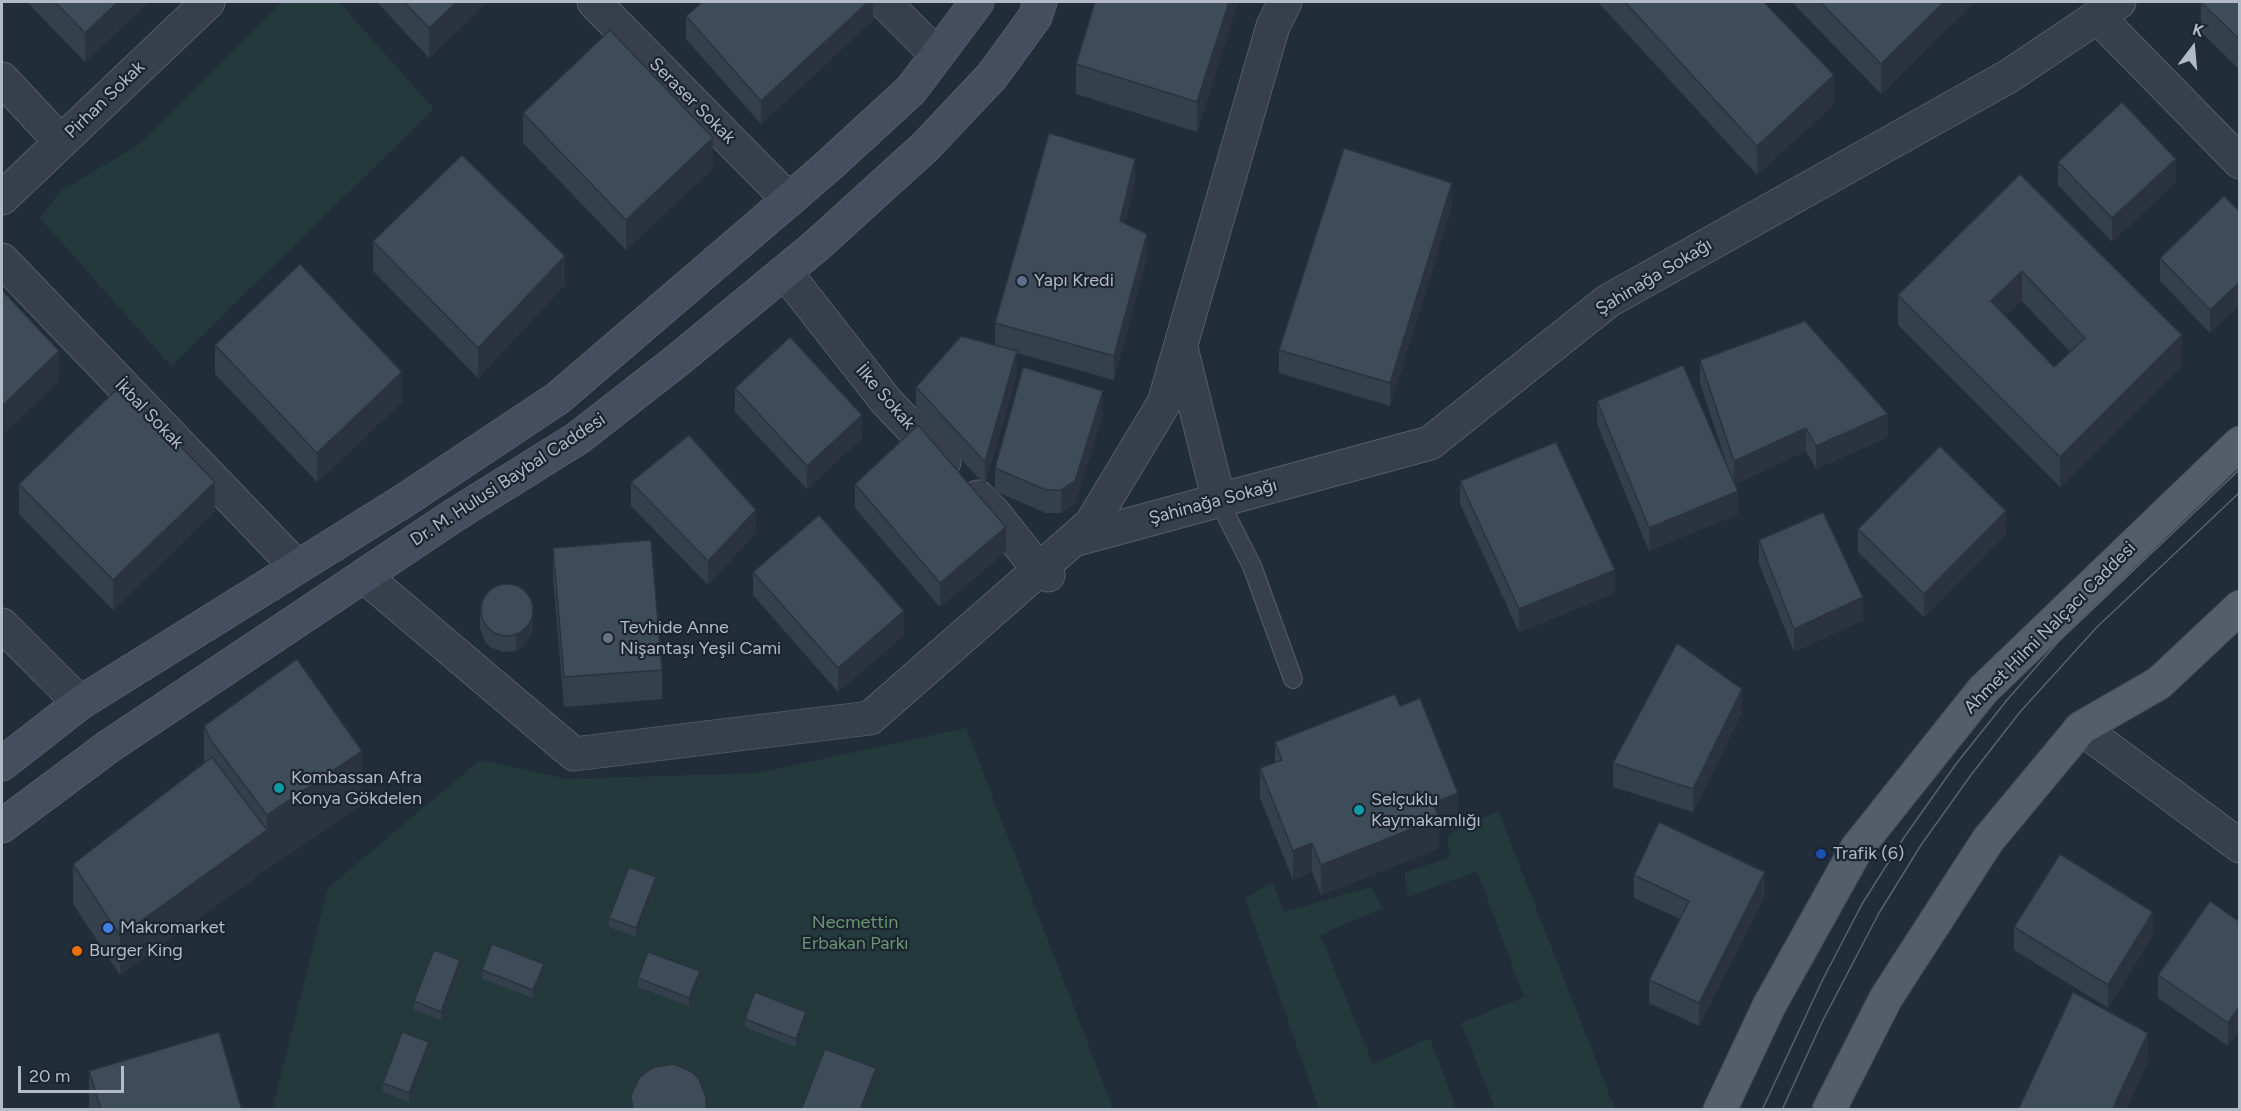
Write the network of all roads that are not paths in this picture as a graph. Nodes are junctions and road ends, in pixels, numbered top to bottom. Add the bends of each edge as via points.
1 (208, 2) edge
2 (594, 2) edge
3 (884, 2) edge
4 (977, 2) edge
5 (1040, 2) edge
6 (1285, 2) edge
7 (2108, 9) edge
8 (937, 55) junction
9 (2, 79) edge
10 (61, 142) junction
11 (2240, 162) edge
12 (2, 198) edge
13 (789, 200) junction
14 (2, 260) edge
15 (785, 272) junction
16 (1180, 347) junction
17 (2240, 442) edge
18 (1219, 501) junction
19 (1073, 540) junction
20 (297, 567) junction
21 (1044, 572) junction
22 (364, 576) junction
23 (2240, 607) edge
24 (2, 625) edge
25 (1293, 679) dead end
26 (80, 703) junction
27 (2082, 728) junction
28 (2, 764) edge
29 (2, 826) edge
30 (2240, 846) edge
31 (1720, 1110) edge
32 (1829, 1110) edge

1 - 10 street, Pirhan Sokak
2 - 13 street, Seraser Sokak
3 - 8 street
4 - 8 street
5 - 15 street, Dr. M. Hulusi Baybal Caddesi via 1035,17 992,76 926,146
6 - 16 street via 1272,26
7 - 11 street
7 - 18 street, Şahinağa Sokağı via 2009,76 1608,300 1430,443
8 - 13 street via 910,90
9 - 10 street
10 - 12 street, Pirhan Sokak
13 - 20 street via 558,398
14 - 20 street, İkbal Sokak
15 - 21 street, İlke Sokak via 886,401 994,513
15 - 22 street, Dr. M. Hulusi Baybal Caddesi via 578,438
16 - 18 street
16 - 19 street via 1164,403 1091,524
17 - 31 main road, Ahmet Hilmi Nalçacı Caddesi via 1983,690 1857,848 1769,1006
18 - 19 street, Şahinağa Sokağı
18 - 25 lane via 1252,566
19 - 21 street
20 - 26 street
21 - 22 street via 870,718 574,754
22 - 29 street, Dr. M. Hulusi Baybal Caddesi via 108,747
23 - 27 main road via 2159,683
24 - 26 street
26 - 28 street
27 - 30 street
27 - 32 main road via 1988,840 1886,998

